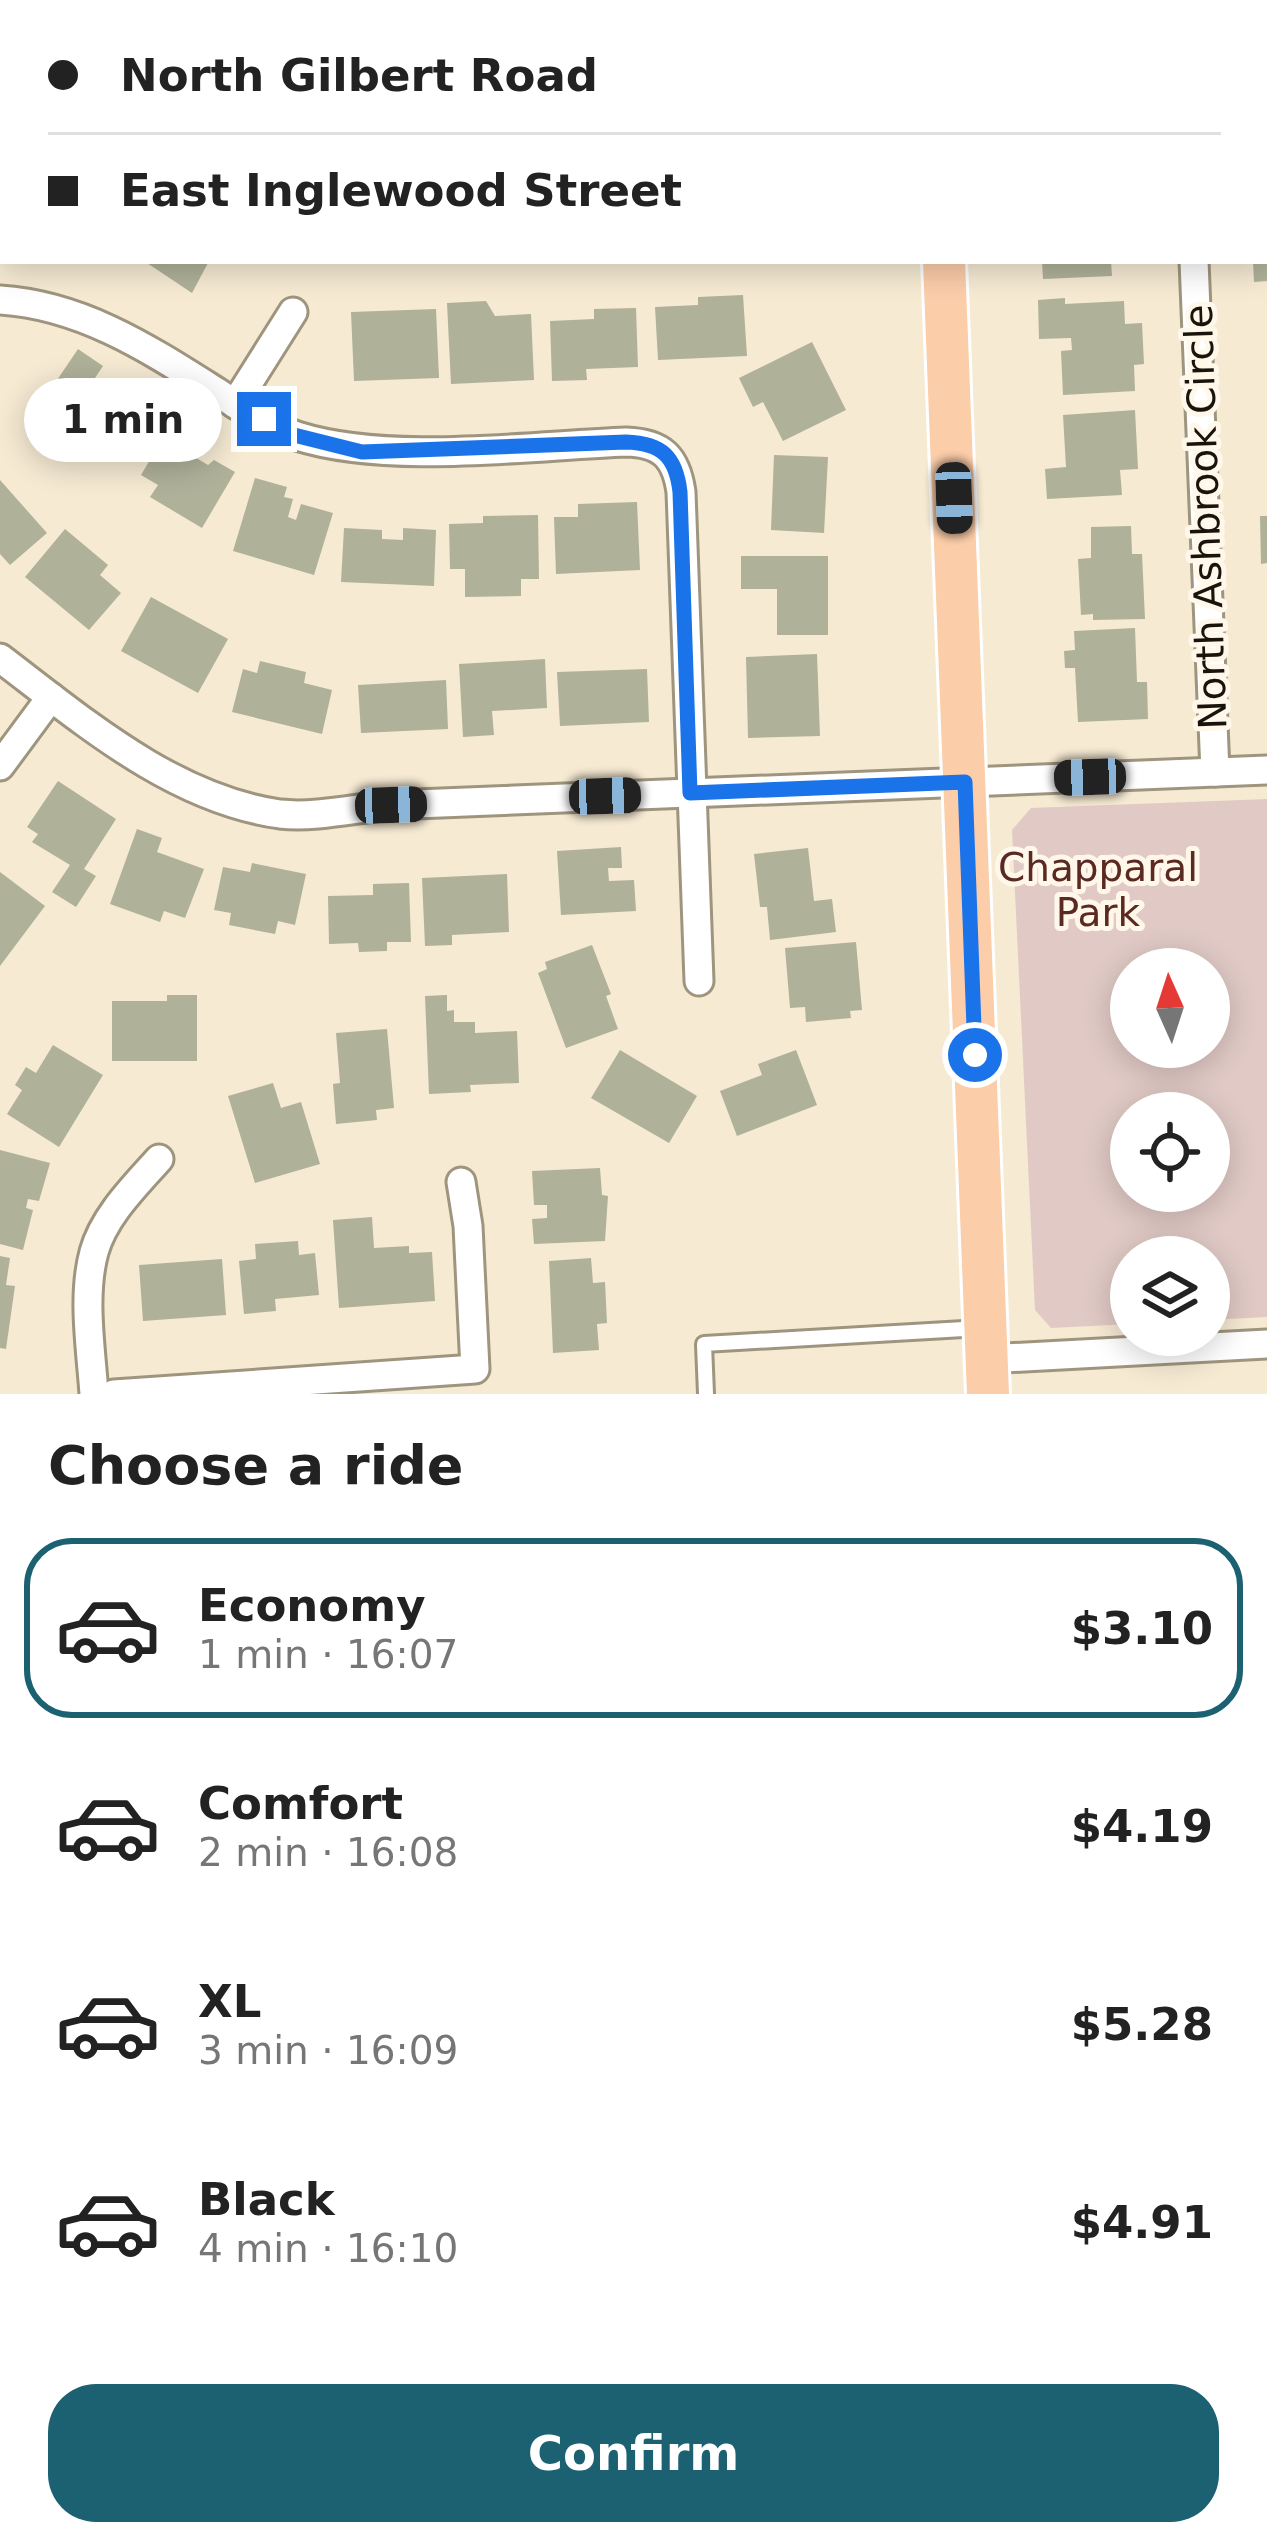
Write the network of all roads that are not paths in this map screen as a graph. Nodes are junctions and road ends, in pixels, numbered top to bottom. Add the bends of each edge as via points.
1 (944, 264) edge
2 (1195, 264) edge
3 (0, 300) edge
4 (293, 311) dead end
5 (235, 404) junction
6 (0, 658) edge
7 (51, 697) junction
8 (0, 766) edge
9 (1267, 770) edge
10 (1215, 772) junction
11 (965, 782) junction
12 (690, 793) junction
13 (699, 981) dead end
14 (159, 1159) dead end
15 (461, 1181) dead end
16 (1267, 1344) edge
17 (987, 1360) edge
18 (94, 1394) edge
19 (114, 1394) edge
20 (706, 1394) edge

1 - 11 main road
2 - 10 street, North Ashbrook Circle
3 - 5 street via 84,316
4 - 5 street
5 - 12 street via 294,435 362,452 642,442 668,453 680,492
6 - 7 street
7 - 8 street
7 - 12 street via 163,774 283,814
9 - 10 street
10 - 11 street
11 - 12 street
11 - 17 main road
12 - 13 street
14 - 18 street via 118,1206 94,1251
15 - 19 street via 475,1369
16 - 17 street
17 - 20 lane via 704,1344

